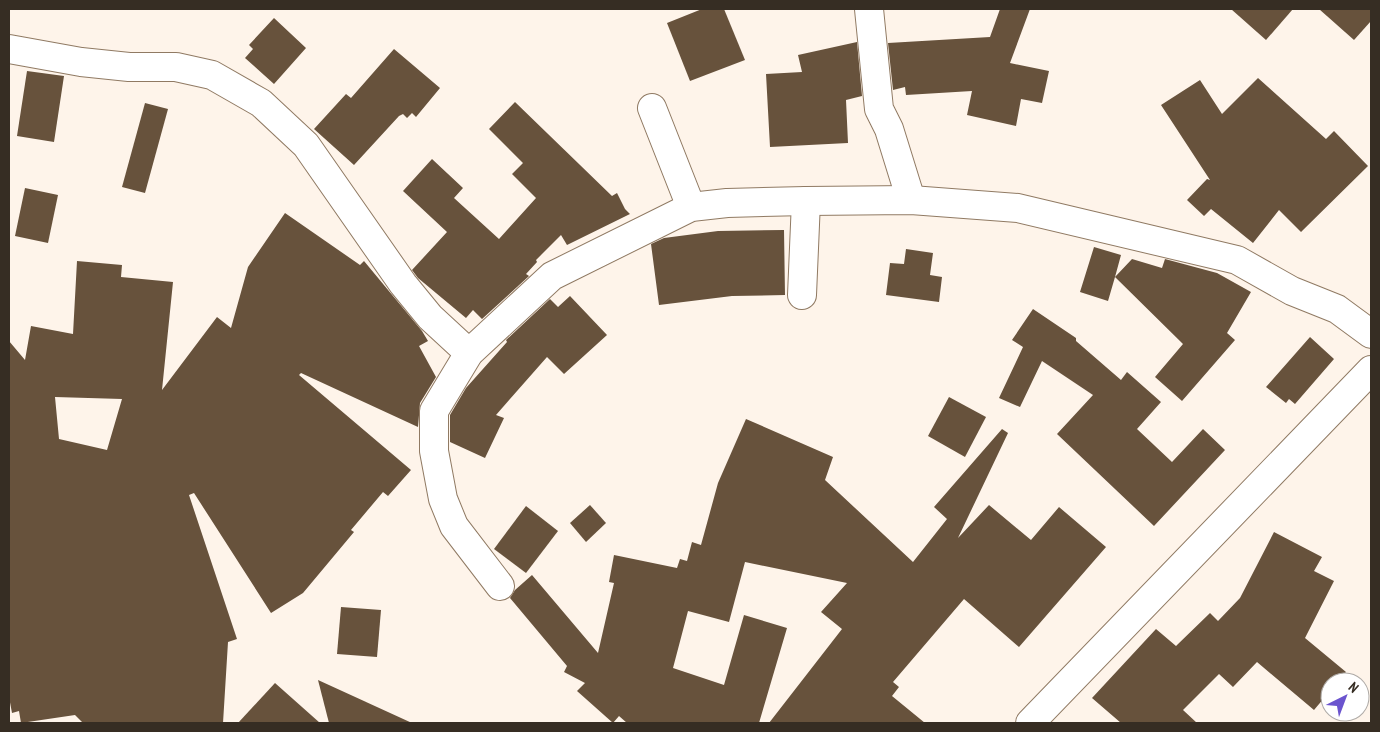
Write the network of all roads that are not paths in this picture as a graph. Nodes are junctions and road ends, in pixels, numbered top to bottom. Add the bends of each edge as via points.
1 (869, 9) edge
2 (9, 49) edge
3 (652, 108) dead end
4 (911, 200) junction
5 (806, 201) junction
6 (691, 207) junction
7 (802, 295) dead end
8 (1371, 334) edge
9 (469, 353) junction
10 (1371, 370) edge
11 (500, 586) dead end
12 (1030, 723) edge

1 - 4 street via 879,109 889,129
2 - 9 street via 119,66 176,68 212,76 261,103 306,144 403,284 430,317
3 - 6 street
4 - 5 street
4 - 8 street via 1018,208 1238,260 1292,291 1336,309
5 - 6 street
5 - 7 street
6 - 9 street via 552,276
9 - 11 street via 434,411 434,451 443,499 454,526
10 - 12 street

